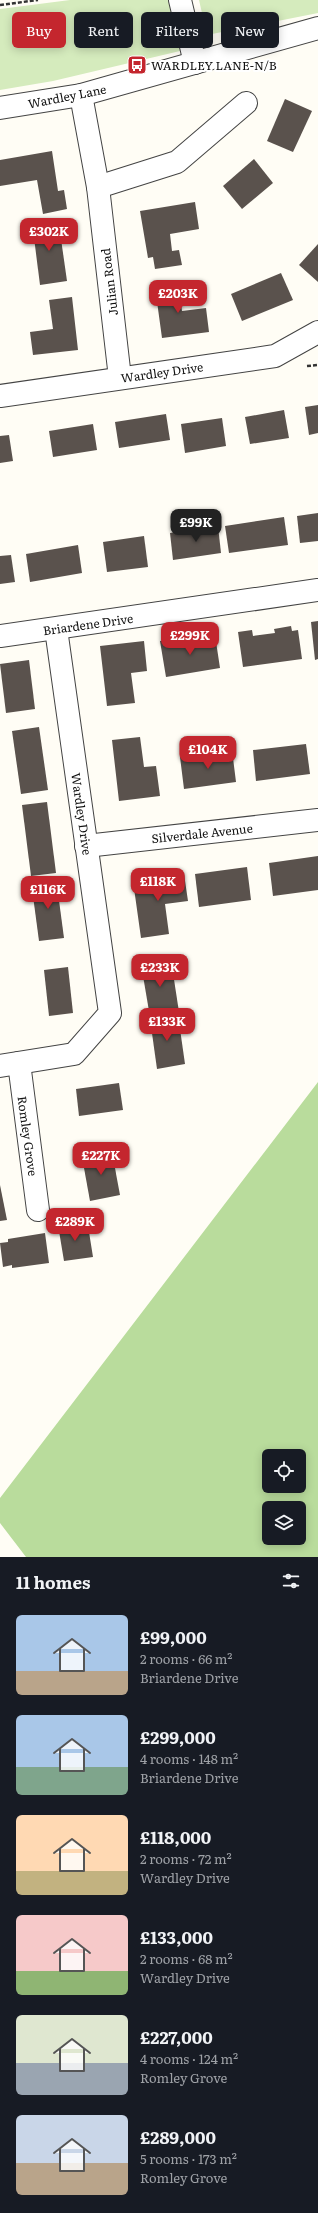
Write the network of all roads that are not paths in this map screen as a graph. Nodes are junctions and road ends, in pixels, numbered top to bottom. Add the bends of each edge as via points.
1 (180, 0) edge
2 (318, 28) edge
3 (195, 62) junction
4 (81, 95) junction
5 (246, 103) dead end
6 (0, 108) edge
7 (98, 187) junction
8 (318, 332) edge
9 (120, 378) junction
10 (0, 396) edge
11 (318, 590) edge
12 (56, 629) junction
13 (0, 636) edge
14 (318, 820) edge
15 (86, 846) junction
16 (9, 1064) edge
17 (38, 1210) dead end

1 - 3 street
2 - 3 street, Wardley Lane
3 - 4 street, Wardley Lane
4 - 6 street, Wardley Lane
4 - 7 street, Julian Road
5 - 7 street via 177,162
7 - 9 street, Julian Road
8 - 9 street, Wardley Drive via 275,356
9 - 10 street, Wardley Drive
11 - 12 street, Briardene Drive
12 - 13 street, Briardene Drive
12 - 15 street, Wardley Drive
14 - 15 street, Silverdale Avenue
15 - 16 street, Wardley Drive via 110,1012 74,1054
16 - 17 street, Romley Grove

